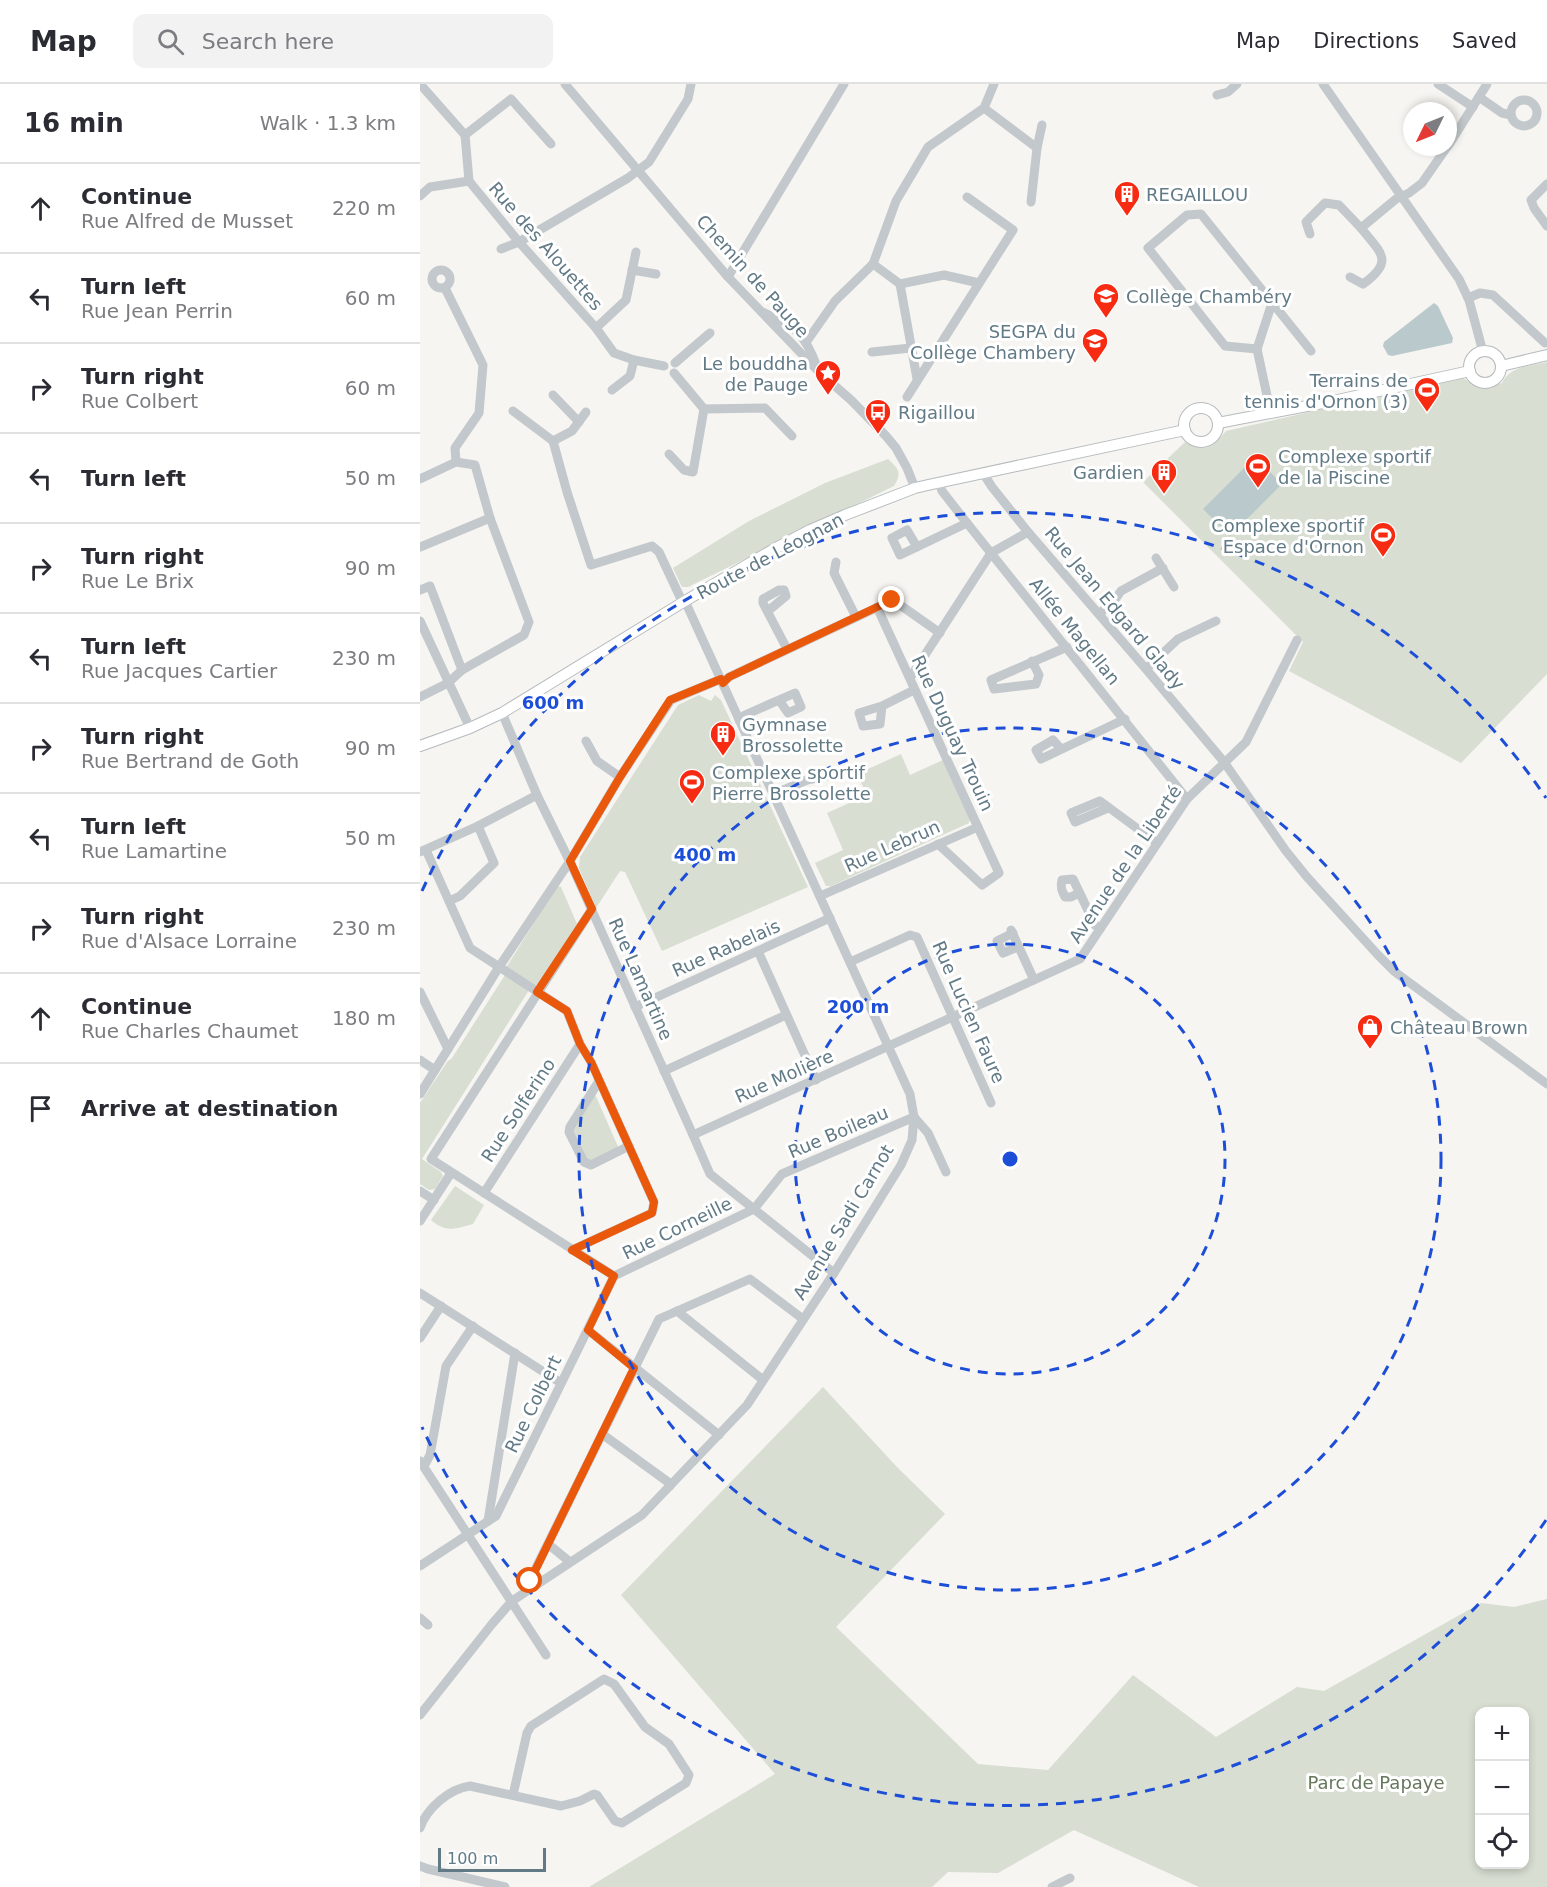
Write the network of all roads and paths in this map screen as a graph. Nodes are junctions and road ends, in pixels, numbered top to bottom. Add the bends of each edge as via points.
1 (420, 84) edge
2 (564, 84) edge
3 (691, 84) edge
4 (844, 84) edge
5 (994, 84) edge
6 (1237, 84) edge
7 (1323, 84) edge
8 (1438, 84) edge
9 (1487, 84) edge
10 (1217, 95) dead end
11 (1479, 97) junction
12 (1473, 107) junction
13 (984, 108) junction
14 (1511, 115) dead end
15 (1042, 125) dead end
16 (1457, 132) edge
17 (465, 135) junction
18 (551, 144) dead end
19 (1037, 148) junction
20 (1442, 156) edge
21 (639, 171) junction
22 (469, 181) junction
23 (1547, 184) edge
24 (420, 196) edge
25 (1400, 196) junction
26 (967, 197) dead end
27 (1031, 202) dead end
28 (1547, 226) edge
29 (1360, 228) junction
30 (1310, 234) dead end
31 (519, 242) junction
32 (501, 249) dead end
33 (636, 252) dead end
34 (873, 264) junction
35 (632, 270) junction
36 (656, 274) dead end
37 (728, 277) junction
38 (1350, 277) dead end
39 (978, 283) junction
40 (900, 284) junction
41 (444, 288) dead end
42 (1468, 298) junction
43 (1272, 303) junction
44 (760, 311) junction
45 (596, 328) junction
46 (710, 333) dead end
47 (807, 341) junction
48 (1545, 343) dead end
49 (911, 348) junction
50 (1257, 349) junction
51 (1311, 351) dead end
52 (872, 352) dead end
53 (1483, 352) junction
54 (1547, 355) edge
55 (634, 360) junction
56 (1500, 366) junction
57 (675, 368) junction
58 (1470, 371) junction
59 (819, 372) junction
60 (917, 379) junction
61 (612, 390) dead end
62 (554, 394) dead end
63 (907, 397) dead end
64 (705, 409) junction
65 (513, 411) dead end
66 (586, 412) dead end
67 (1271, 414) junction
68 (579, 422) junction
69 (1218, 423) junction
70 (1185, 430) junction
71 (792, 436) dead end
72 (553, 441) junction
73 (669, 454) dead end
74 (456, 462) junction
75 (983, 473) junction
76 (420, 479) edge
77 (939, 482) junction
78 (915, 488) junction
79 (490, 518) junction
80 (967, 523) junction
81 (1028, 532) junction
82 (420, 547) edge
83 (917, 547) dead end
84 (991, 553) junction
85 (1156, 558) dead end
86 (836, 562) dead end
87 (1163, 568) junction
88 (1174, 587) dead end
89 (420, 590) edge
90 (685, 601) junction
91 (877, 607) junction
92 (768, 610) dead end
93 (1099, 614) junction
94 (856, 617) junction
95 (420, 621) edge
96 (1215, 621) dead end
97 (940, 633) junction
98 (1298, 640) dead end
99 (1067, 647) junction
100 (787, 650) junction
101 (1032, 661) junction
102 (1146, 669) junction
103 (462, 670) junction
104 (910, 678) junction
105 (722, 681) junction
106 (448, 683) junction
107 (914, 690) junction
108 (420, 697) edge
109 (779, 700) dead end
110 (882, 706) dead end
111 (502, 713) junction
112 (1125, 719) junction
113 (740, 720) junction
114 (470, 728) junction
115 (586, 741) dead end
116 (420, 746) edge
117 (1061, 749) dead end
118 (1224, 762) junction
119 (827, 776) dead end
120 (620, 777) junction
121 (774, 794) junction
122 (537, 795) junction
123 (1187, 799) junction
124 (1108, 808) dead end
125 (480, 825) junction
126 (978, 827) junction
127 (1157, 843) junction
128 (938, 844) junction
129 (423, 851) edge
130 (570, 861) junction
131 (1080, 893) dead end
132 (820, 896) junction
133 (449, 901) junction
134 (592, 909) junction
135 (830, 918) junction
136 (1100, 928) junction
137 (1018, 947) junction
138 (758, 951) junction
139 (1080, 959) joint
140 (850, 962) junction
141 (499, 967) junction
142 (1034, 980) junction
143 (537, 992) junction
144 (420, 993) edge
145 (635, 1007) junction
146 (786, 1016) junction
147 (954, 1017) junction
148 (580, 1044) junction
149 (888, 1047) junction
150 (448, 1049) junction
151 (420, 1060) edge
152 (435, 1070) junction
153 (664, 1071) junction
154 (816, 1080) junction
155 (599, 1081) junction
156 (1547, 1083) edge
157 (420, 1094) edge
158 (991, 1102) dead end
159 (914, 1117) junction
160 (693, 1135) junction
161 (629, 1146) junction
162 (946, 1172) dead end
163 (451, 1173) junction
164 (420, 1191) edge
165 (484, 1193) junction
166 (434, 1200) junction
167 (754, 1209) junction
168 (420, 1221) edge
169 (572, 1250) junction
170 (834, 1273) junction
171 (614, 1276) junction
172 (420, 1293) edge
173 (441, 1306) junction
174 (677, 1311) junction
175 (803, 1319) junction
176 (473, 1326) junction
177 (588, 1330) junction
178 (420, 1338) edge
179 (514, 1353) junction
180 (634, 1368) junction
181 (763, 1380) junction
182 (561, 1383) junction
183 (602, 1434) junction
184 (719, 1435) junction
185 (422, 1464) edge
186 (670, 1486) junction
187 (488, 1521) junction
188 (468, 1535) junction
189 (548, 1544) junction
190 (570, 1562) junction
191 (420, 1566) edge
192 (524, 1592) junction
193 (512, 1601) junction
194 (420, 1618) edge
195 (428, 1626) dead end
196 (546, 1655) dead end
197 (420, 1715) edge
198 (513, 1795) junction
199 (420, 1828) edge
200 (420, 1866) edge
201 (1070, 1878) dead end
202 (505, 1887) edge
203 (1052, 1887) edge

1 - 17 street
2 - 21 street, Chemin de Pauge
3 - 21 street via 687,99 649,162
4 - 37 street
5 - 13 street
6 - 10 street
7 - 25 street
8 - 12 street
9 - 11 street
11 - 12 street
11 - 14 street
12 - 16 street
13 - 19 street
13 - 34 street via 928,147 896,201
15 - 19 street
17 - 18 street via 511,99
17 - 22 street, Rue des Alouettes
19 - 27 street
20 - 25 street via 1428,177
21 - 31 street
21 - 37 street, Chemin de Pauge
22 - 24 street via 430,188
22 - 31 street, Rue des Alouettes
23 - 28 street via 1531,200
25 - 29 street
25 - 42 street via 1459,279
26 - 39 street via 1013,230
29 - 30 street via 1339,205 1325,202 1306,222
29 - 38 street via 1378,248 1382,264 1380,271 1363,284
31 - 32 street
31 - 45 street, Rue des Alouettes
33 - 35 street
34 - 40 street
34 - 47 street via 835,302
35 - 36 street
35 - 45 street via 626,300
37 - 44 street, Chemin de Pauge
39 - 40 street via 944,276
39 - 60 street
40 - 49 street
41 - 74 street via 483,365 479,412 455,448
42 - 48 street via 1493,295
42 - 53 street
43 - 50 street
43 - 50 street via 1201,213 1187,215 1148,248 1225,346
43 - 51 street
44 - 47 street via 784,320
44 - 59 street, Chemin de Pauge
45 - 55 street, Rue des Alouettes via 614,353
46 - 57 street
47 - 59 street
49 - 52 street
49 - 60 street
50 - 67 street
53 - 56 main road via 1497,357
53 - 58 main road via 1472,359
54 - 56 main road
55 - 57 street, Rue des Alouettes via 664,366 671,361
55 - 61 street via 630,376
56 - 58 main road via 1498,376 1485,383 1475,380
57 - 64 street
58 - 67 main road
59 - 78 street, Chemin de Pauge via 896,448
60 - 63 street
62 - 68 street
64 - 71 street via 765,408
64 - 73 street via 693,472 684,470
65 - 72 street
66 - 68 street
67 - 69 main road
68 - 72 street via 572,431
69 - 70 main road via 1213,438 1203,442 1194,441
69 - 70 main road via 1208,410 1198,409 1188,414
70 - 75 main road, Route de Léognan
72 - 90 street, Avenue Sadi Carnot via 591,564 652,546
74 - 76 street
74 - 79 street via 475,465
75 - 77 main road, Route de Léognan
75 - 81 street, Rue Jean Edgard Glady
77 - 78 main road, Route de Léognan
77 - 80 street, Allée Magellan
78 - 90 main road, Route de Léognan via 810,530
79 - 82 street
79 - 103 street via 529,622 524,635
80 - 83 street
80 - 84 street, Allée Magellan
81 - 84 street
81 - 93 street, Rue Jean Edgard Glady
84 - 97 street
84 - 99 street, Allée Magellan
85 - 87 street
86 - 94 street via 834,573
87 - 88 street
87 - 93 street via 1121,591
89 - 103 street via 430,586
90 - 105 street, Avenue Sadi Carnot
90 - 111 main road, Route de Léognan
91 - 94 street
91 - 97 street via 892,600
91 - 104 street, Rue Duguay Trouin
92 - 100 street
93 - 102 street, Rue Jean Edgard Glady
94 - 100 street
95 - 106 street
96 - 102 street via 1178,639
97 - 104 street
98 - 118 street, Avenue de la Liberté via 1245,742
99 - 101 street
99 - 112 street, Allée Magellan
100 - 105 street
101 - 101 street via 991,680 994,689 1036,684 1039,675
102 - 118 street, Rue Jean Edgard Glady
103 - 106 street
104 - 107 street, Rue Duguay Trouin
105 - 113 street, Avenue Sadi Carnot
105 - 120 street via 670,700
106 - 108 street
106 - 114 street
107 - 110 street
107 - 126 street, Rue Duguay Trouin
109 - 113 street
111 - 114 main road, Route de Léognan
111 - 122 street, Rue Lamartine
112 - 117 street
112 - 123 street, Allée Magellan
113 - 121 street, Avenue Sadi Carnot
114 - 116 main road, Route de Léognan
115 - 120 street via 597,761
118 - 123 street, Avenue de la Liberté
118 - 156 street, Rue Jean Edgard Glady via 1286,851 1377,955
119 - 121 street
120 - 130 street
121 - 132 street, Avenue Sadi Carnot
122 - 125 street
122 - 130 street, Rue Lamartine
123 - 127 street, Avenue de la Liberté
124 - 127 street
125 - 129 street
125 - 133 street via 494,863 460,896
126 - 128 street, Rue Lebrun
126 - 128 street, Rue Duguay Trouin via 999,873 982,885
127 - 136 street, Avenue de la Liberté
128 - 132 street, Rue Lebrun
129 - 133 street
130 - 134 street, Rue Lamartine
130 - 141 street
131 - 136 street
132 - 135 street, Avenue Sadi Carnot
133 - 141 street via 470,948
134 - 143 street
134 - 145 street, Rue Lamartine
135 - 138 street, Rue Rabelais
135 - 140 street, Avenue Sadi Carnot
136 - 139 street, Avenue de la Liberté
137 - 137 street via 1012,932 997,941 1003,953
137 - 142 street
138 - 145 street, Rue Rabelais
138 - 146 street
139 - 142 street, Rue Molière
140 - 147 street, Rue Lucien Faure via 914,935 920,940
140 - 149 street, Avenue Sadi Carnot
141 - 143 street
141 - 150 street
142 - 147 street, Rue Molière
143 - 148 street via 567,1011
143 - 163 street via 431,1159
144 - 150 street
145 - 153 street, Rue Lamartine
146 - 153 street
146 - 154 street
147 - 149 street, Rue Molière
147 - 158 street, Rue Lucien Faure
148 - 155 street
148 - 165 street, Rue Solferino
149 - 154 street, Rue Molière
149 - 159 street, Avenue Sadi Carnot via 910,1095
150 - 152 street
151 - 152 street
152 - 157 street
153 - 160 street, Rue Lamartine
154 - 160 street, Rue Molière
155 - 161 street
155 - 161 street via 569,1132 584,1162 591,1165
159 - 162 street via 927,1133
159 - 167 street, Rue Boileau via 782,1174
159 - 170 street, Avenue Sadi Carnot via 912,1140 901,1165
160 - 167 street, Rue Lamartine via 710,1174
161 - 169 street via 654,1202 652,1213
163 - 165 street
163 - 166 street
164 - 166 street
165 - 169 street
166 - 168 street
167 - 170 street, Rue Lamartine
167 - 171 street, Rue Corneille
169 - 171 street
170 - 175 street, Avenue Sadi Carnot
171 - 177 street, Rue Colbert
172 - 173 street
173 - 176 street
173 - 178 street
174 - 175 street via 750,1279
174 - 180 street via 659,1320
174 - 181 street
175 - 181 street, Avenue Sadi Carnot
176 - 179 street
176 - 185 street via 446,1366 430,1455
177 - 180 street
177 - 182 street, Rue Colbert
179 - 182 street
179 - 187 street
180 - 183 street
180 - 184 street
181 - 184 street, Avenue Sadi Carnot via 747,1405
182 - 187 street, Rue Colbert via 496,1516
183 - 186 street
183 - 189 street
184 - 186 street, Avenue Sadi Carnot
185 - 188 street
186 - 190 street, Avenue Sadi Carnot via 642,1515
187 - 188 street, Rue Colbert
188 - 191 street, Rue Colbert
188 - 193 street
189 - 190 street
189 - 192 street
190 - 192 street, Avenue Sadi Carnot
192 - 193 street, Avenue Sadi Carnot
193 - 196 street
193 - 197 street, Avenue Sadi Carnot
194 - 195 street
198 - 198 street via 561,1806 594,1794 615,1821 622,1823 686,1783 689,1775 669,1744 645,1727 614,1684 604,1679 531,1726
198 - 199 street via 473,1786 458,1788 428,1812
200 - 202 street
201 - 203 street

